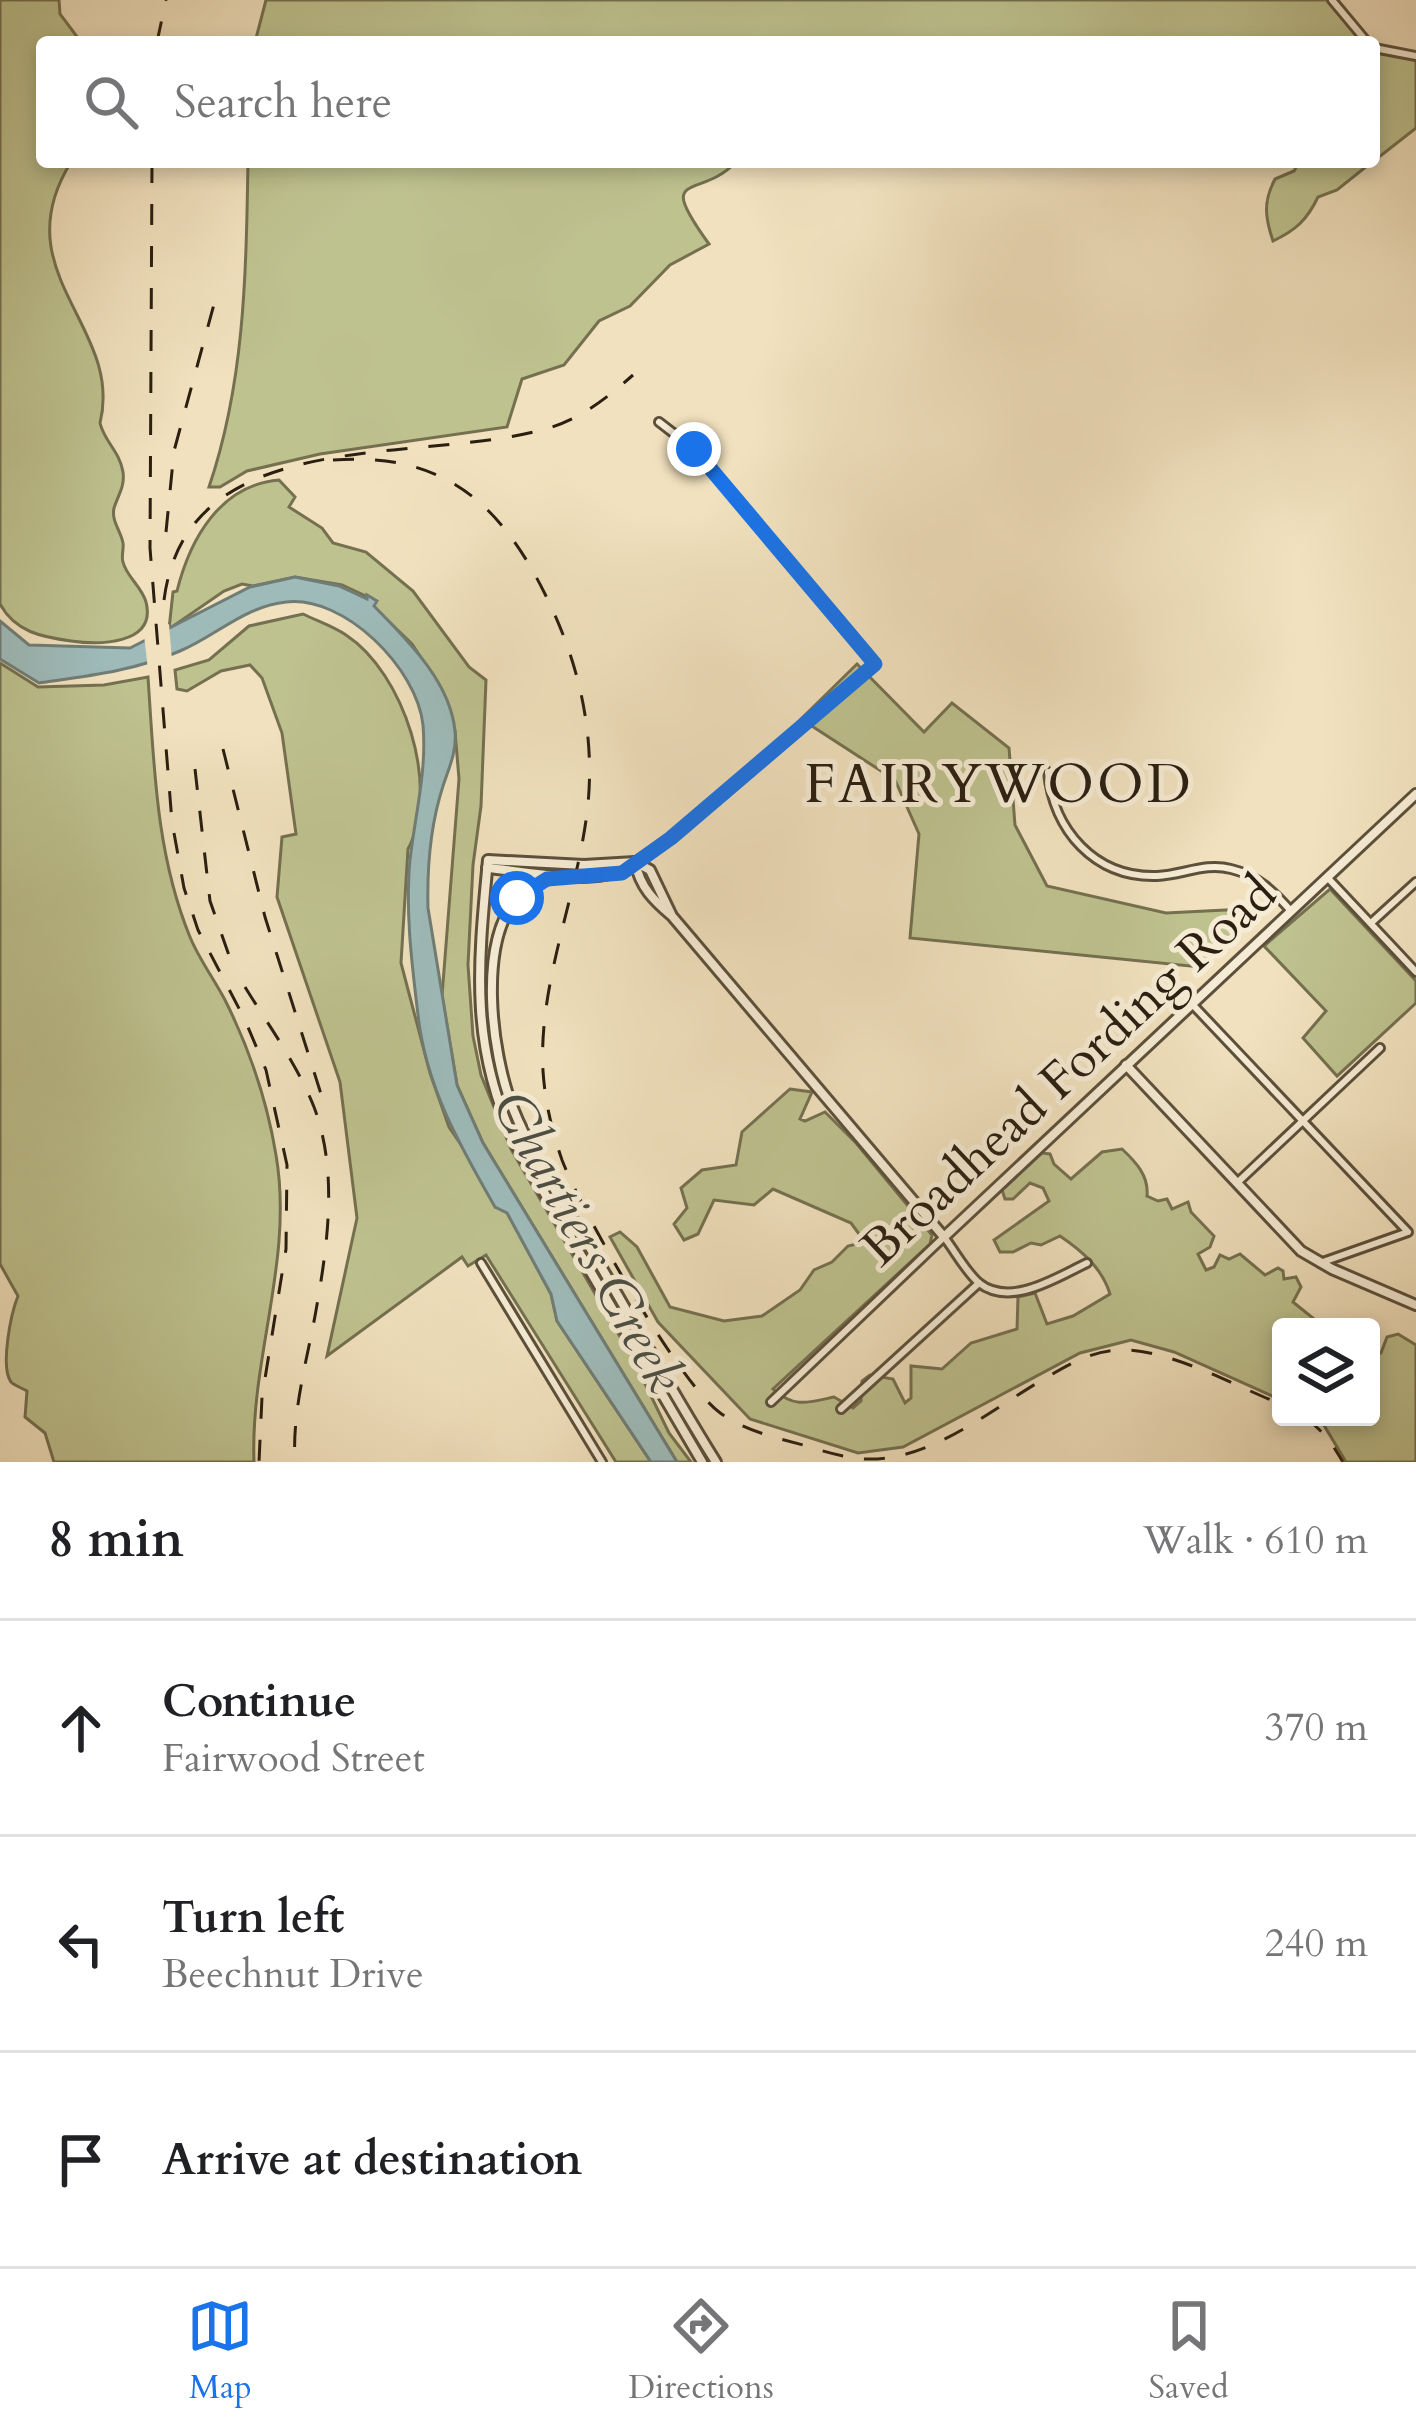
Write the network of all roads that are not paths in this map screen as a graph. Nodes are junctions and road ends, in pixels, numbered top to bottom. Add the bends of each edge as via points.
1 (1332, 0) edge
2 (1362, 36) edge
3 (1380, 49) edge
4 (1416, 56) edge
5 (659, 422) dead end
6 (1048, 772) dead end
7 (1416, 794) edge
8 (635, 862) junction
9 (487, 864) junction
10 (569, 875) junction
11 (1327, 877) junction
12 (1416, 882) edge
13 (1291, 911) junction
14 (1371, 923) junction
15 (1416, 971) edge
16 (1192, 1004) junction
17 (1379, 1048) dead end
18 (1126, 1065) junction
19 (1304, 1120) junction
20 (1237, 1183) junction
21 (944, 1238) junction
22 (481, 1263) dead end
23 (1087, 1263) dead end
24 (1320, 1263) junction
25 (980, 1283) junction
26 (1416, 1305) edge
27 (771, 1402) dead end
28 (841, 1409) dead end
29 (602, 1462) edge
30 (702, 1462) edge
31 (716, 1462) edge

1 - 2 street
3 - 4 street
5 - 8 street via 694,449 875,664
6 - 13 street via 1063,824 1095,859 1146,876 1233,869 1269,887
7 - 11 street, Broadhead Fording Road
8 - 9 street
8 - 10 street via 615,875
8 - 21 street via 650,870 672,916
9 - 10 street
9 - 30 street via 479,1004 493,1092 530,1170
10 - 31 street via 539,882 508,912 494,962 498,1056 521,1126
11 - 13 street, Broadhead Fording Road
11 - 14 street
12 - 14 street
13 - 16 street, Broadhead Fording Road
14 - 15 street
16 - 18 street, Broadhead Fording Road
16 - 19 street
17 - 19 street
18 - 20 street
18 - 21 street, Broadhead Fording Road
19 - 20 street
19 - 24 street via 1408,1232
20 - 24 street
21 - 25 street
21 - 27 street, Broadhead Fording Road
22 - 29 street
23 - 25 street via 1029,1290
24 - 26 street
25 - 28 street

